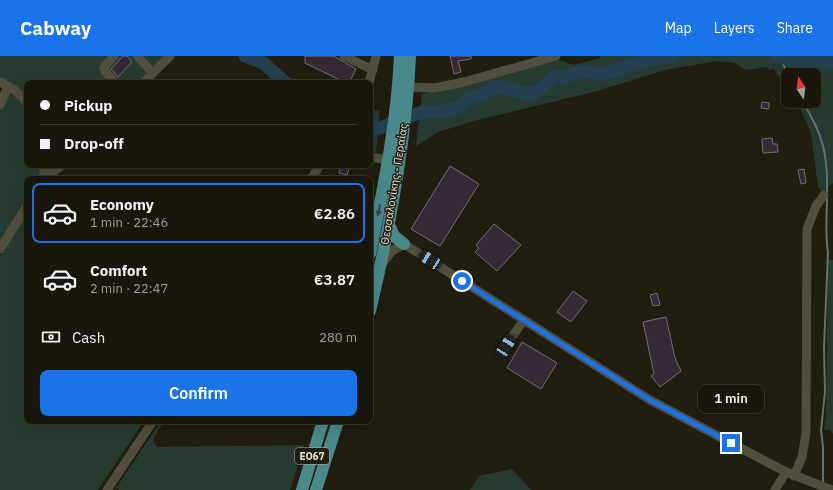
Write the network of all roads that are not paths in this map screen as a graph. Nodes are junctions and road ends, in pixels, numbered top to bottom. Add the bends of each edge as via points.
1 (114, 56) edge
2 (137, 56) edge
3 (170, 56) edge
4 (344, 56) edge
5 (376, 56) edge
6 (400, 56) edge
7 (410, 56) edge
8 (556, 56) edge
9 (373, 70) junction
10 (154, 73) junction
11 (112, 80) edge
12 (146, 80) edge
13 (370, 80) edge
14 (4, 84) edge
15 (408, 87) junction
16 (24, 100) edge
17 (402, 102) junction
18 (0, 105) edge
19 (396, 145) junction
20 (373, 158) edge
21 (388, 160) junction
22 (58, 168) edge
23 (48, 176) edge
24 (824, 195) dead end
25 (24, 211) edge
26 (389, 225) junction
27 (373, 238) edge
28 (404, 244) junction
29 (0, 248) edge
30 (380, 267) junction
31 (373, 298) edge
32 (523, 320) junction
33 (506, 346) dead end
34 (151, 424) edge
35 (322, 424) edge
36 (337, 424) edge
37 (790, 474) junction
38 (810, 487) edge
39 (108, 490) edge
40 (302, 490) edge
41 (316, 490) edge
42 (775, 490) edge
43 (832, 490) edge

1 - 11 street via 104,67
2 - 10 street
3 - 10 street
4 - 9 street
5 - 9 street
6 - 17 main road, Θεσσαλονίκης - Περαίας
7 - 15 main road, Θεσσαλονίκης - Περαίας
8 - 15 street via 464,82 434,88
9 - 13 street
10 - 12 street
14 - 16 street
14 - 18 street
15 - 17 main road, Θεσσαλονίκης - Περαίας
17 - 19 main road, Θεσσαλονίκης - Περαίας
19 - 21 main road, Θεσσαλονίκης - Περαίας
19 - 26 main road, Θεσσαλονίκης - Περαίας
20 - 21 street
21 -> 27 main road, Θεσσαλονίκης - Περαίας
22 - 23 street
24 - 37 street via 816,206 807,229 806,433 802,457
25 - 29 street
26 - 28 main road via 394,236
26 - 30 main road, Θεσσαλονίκης - Περαίας
28 - 30 street via 392,251
28 - 32 street
30 - 31 main road, Θεσσαλονίκης - Περαίας
32 - 33 street
32 - 37 street via 650,400
34 - 39 street
35 - 40 main road, ΕΟ67
36 - 41 main road, ΕΟ67
37 - 38 street
37 - 42 street
38 - 43 street

